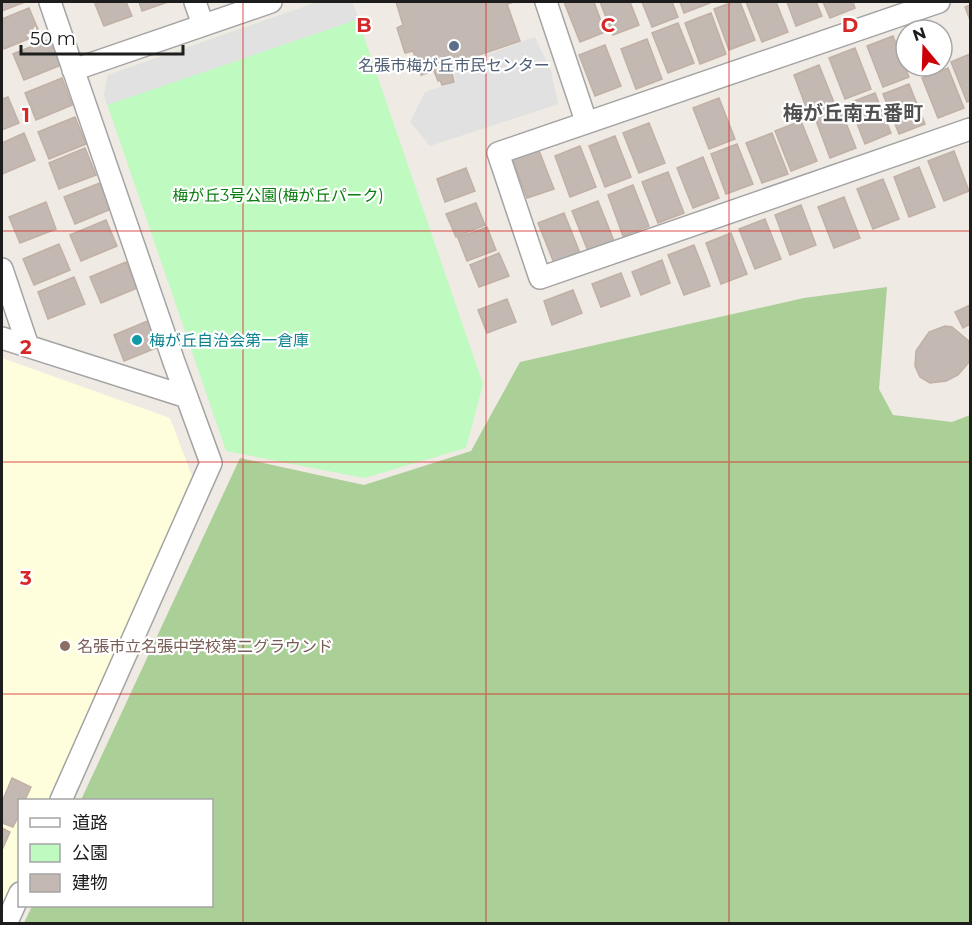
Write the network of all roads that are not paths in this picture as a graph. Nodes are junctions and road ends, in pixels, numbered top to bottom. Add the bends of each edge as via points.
1 (50, 2) edge
2 (195, 2) edge
3 (271, 2) edge
4 (546, 2) edge
5 (939, 2) edge
6 (203, 26) junction
7 (73, 70) junction
8 (586, 121) junction
9 (970, 129) edge
10 (2, 269) edge
11 (2, 338) edge
12 (28, 346) junction
13 (187, 397) junction
14 (62, 799) edge
15 (18, 897) edge
16 (6, 924) edge

1 - 7 street
2 - 6 street
3 - 6 street
4 - 8 street
5 - 8 street
6 - 7 street
7 - 13 street
8 - 9 street via 498,153 540,278
10 - 12 street
11 - 12 street
12 - 13 street
13 - 14 street via 211,463
15 - 16 street

